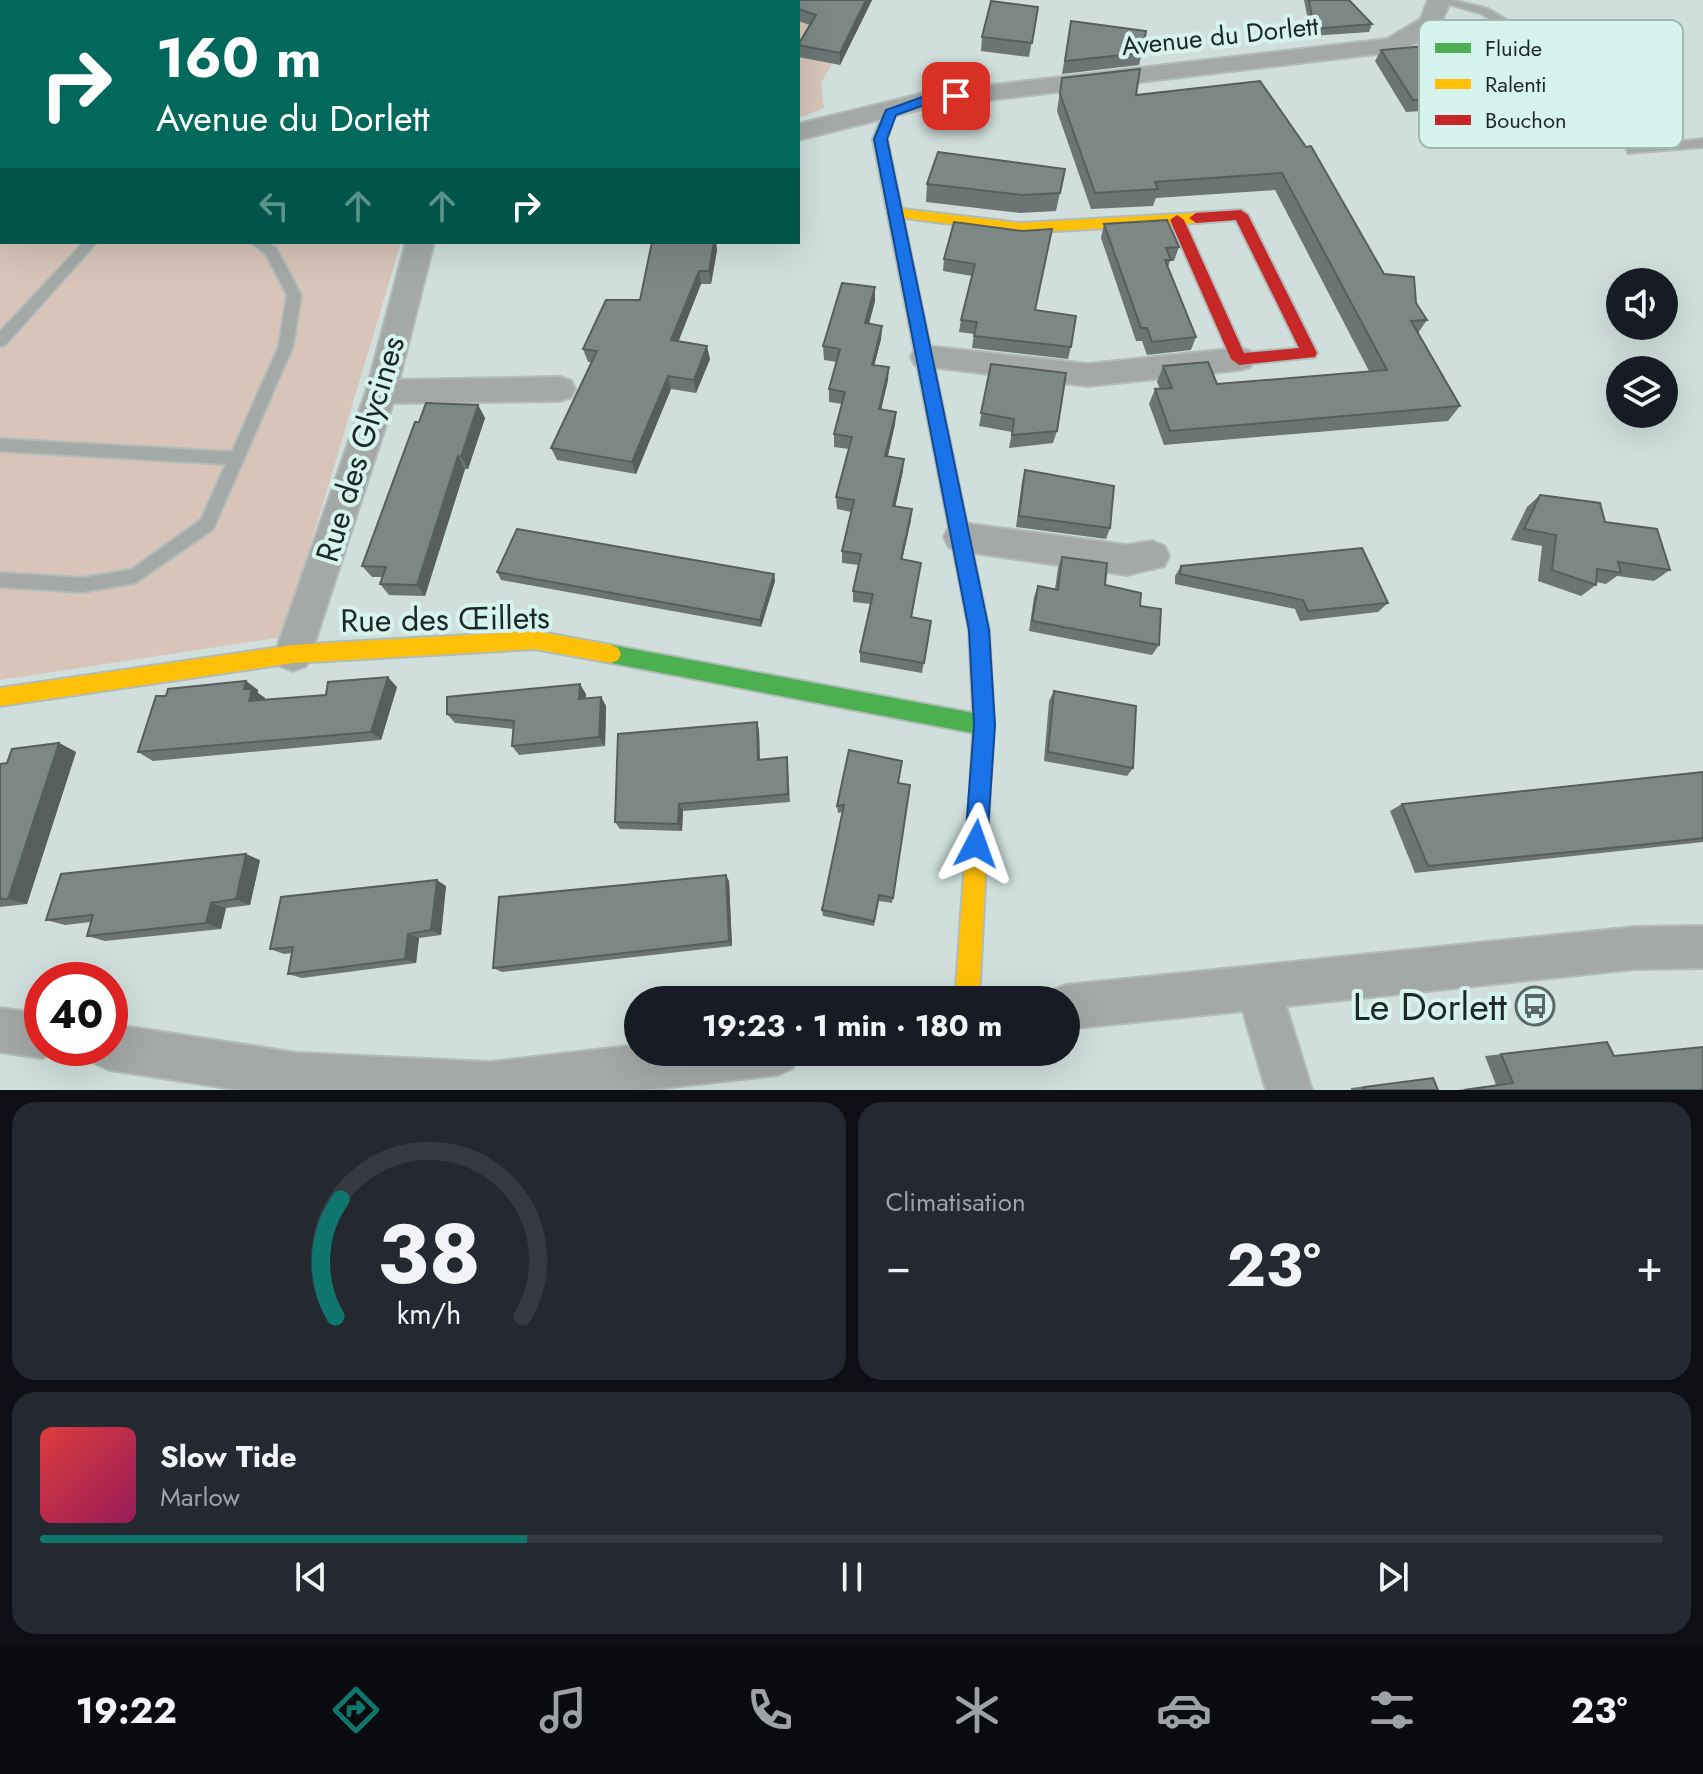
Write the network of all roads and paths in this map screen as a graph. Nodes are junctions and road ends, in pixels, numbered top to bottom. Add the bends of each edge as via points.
1 (1439, 0) edge
2 (1431, 20) edge
3 (1499, 20) edge
4 (1419, 34) edge
5 (890, 112) junction
6 (800, 131) edge
7 (1703, 143) edge
8 (1683, 145) edge
9 (1632, 148) edge
10 (1652, 148) edge
11 (894, 213) junction
12 (1177, 220) junction
13 (89, 244) edge
14 (259, 244) edge
15 (419, 244) edge
16 (0, 341) edge
17 (926, 357) junction
18 (1239, 359) junction
19 (560, 389) dead end
20 (381, 392) junction
21 (0, 445) edge
22 (235, 458) junction
23 (961, 537) junction
24 (1152, 556) dead end
25 (0, 580) edge
26 (293, 654) junction
27 (0, 697) edge
28 (984, 725) junction
29 (1703, 947) edge
30 (1257, 985) junction
31 (968, 986) edge
32 (1080, 1005) edge
33 (0, 1030) edge
34 (24, 1033) edge
35 (128, 1050) edge
36 (656, 1066) edge
37 (1289, 1090) edge

1 - 2 street, Avenue du Dorlett
1 - 3 lane, Avenue du Dorlett
4 - 5 street, Avenue du Dorlett via 1392,45 925,100
5 - 6 street, Avenue du Dorlett
5 - 11 street via 880,139
7 - 8 lane, Avenue du Dorlett
9 - 10 lane, Avenue du Dorlett
11 - 12 street via 1020,228
11 - 17 street
12 - 18 street
12 - 18 street via 1241,215 1309,353
13 - 16 lane
14 - 22 lane via 271,251 294,295 286,346
15 - 20 street, Rue des Glycines
17 - 18 street via 1088,375
17 - 23 street
19 - 20 street
20 - 26 street, Rue des Glycines
21 - 22 lane
22 - 25 lane via 207,524 135,576 82,585
23 - 24 street via 1127,560
23 - 28 street via 979,630
26 - 27 street, Rue des Œillets
26 - 28 street, Rue des Œillets via 535,640
28 - 31 street
29 - 30 street via 1635,948
30 - 32 street
30 - 37 street
33 - 34 street
35 - 36 street via 297,1076 491,1085

